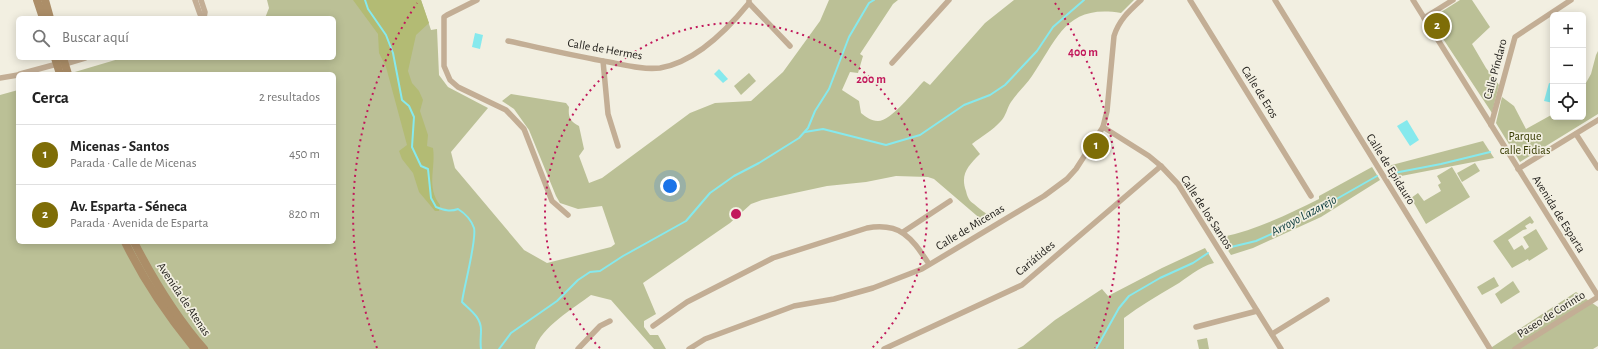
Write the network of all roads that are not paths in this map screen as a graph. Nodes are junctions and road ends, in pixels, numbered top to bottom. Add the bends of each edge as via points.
1 (37, 0) edge
2 (45, 0) edge
3 (195, 0) edge
4 (201, 0) edge
5 (476, 0) edge
6 (949, 0) edge
7 (1141, 0) edge
8 (1190, 0) edge
9 (1275, 0) edge
10 (1413, 0) edge
11 (1453, 0) edge
12 (1571, 0) edge
13 (749, 1) edge
14 (42, 16) edge
15 (49, 16) edge
16 (203, 16) edge
17 (204, 16) edge
18 (1424, 18) junction
19 (508, 41) dead end
20 (790, 46) dead end
21 (60, 61) edge
22 (603, 61) junction
23 (892, 63) dead end
24 (25, 72) edge
25 (60, 72) edge
26 (67, 72) edge
27 (16, 75) edge
28 (0, 78) edge
29 (1598, 120) edge
30 (1491, 125) junction
31 (1104, 127) junction
32 (1576, 134) junction
33 (618, 146) dead end
34 (1161, 166) junction
35 (1598, 168) edge
36 (1518, 169) junction
37 (1311, 196) dead end
38 (950, 202) dead end
39 (568, 214) dead end
40 (903, 232) junction
41 (126, 244) edge
42 (135, 244) edge
43 (929, 264) junction
44 (1598, 297) edge
45 (1327, 300) dead end
46 (1257, 311) junction
47 (610, 321) dead end
48 (653, 326) dead end
49 (1196, 327) dead end
50 (1272, 334) junction
51 (195, 349) edge
52 (204, 349) edge
53 (578, 349) edge
54 (689, 349) edge
55 (884, 349) edge
56 (1280, 349) edge
57 (1490, 349) edge
58 (1516, 349) edge

1 - 14 main road
2 - 15 main road
3 - 16 street
4 - 17 street
5 - 39 street via 444,17 444,66 450,80 458,87 506,110 524,129 552,201
6 - 23 street
7 - 31 street, Calle de Micenas via 1116,28 1112,44
8 - 37 street, Calle de Eros
9 - 57 street, Calle de Epidauro
10 - 18 street, Avenida de Esparta
11 - 18 street
12 - 30 street, Calle Píndaro via 1515,36
13 - 20 street, Calle de Hermes
13 - 22 street, Calle de Hermes via 731,23 685,60 660,68 635,67
18 - 30 street, Avenida de Esparta
19 - 22 street, Calle de Hermes
21 - 24 street
21 - 25 main road
21 - 26 main road
22 - 33 street via 608,114
27 - 28 street
29 - 32 street
30 - 36 street, Avenida de Esparta
31 - 34 street, Calle de los Santos
31 - 43 street, Calle de Micenas via 1067,179 1044,196
32 - 35 street
32 - 36 street
34 - 46 street, Calle de los Santos via 1178,184
34 - 55 street, Cariátides via 1022,285
36 - 44 street, Avenida de Esparta
38 - 40 street
40 - 43 street via 913,241
40 - 48 street via 882,227 867,228 773,258 687,302
41 - 51 main road, Avenida de Atenas via 171,319
42 - 52 main road, Avenida de Atenas via 177,314
43 - 54 street, Calle de Micenas via 873,288 834,299 794,306 705,339
44 - 58 street, Paseo de Corinto
45 - 50 street
46 - 49 street
46 - 50 street, Calle de los Santos
47 - 53 street via 600,326
50 - 56 street, Calle de los Santos

